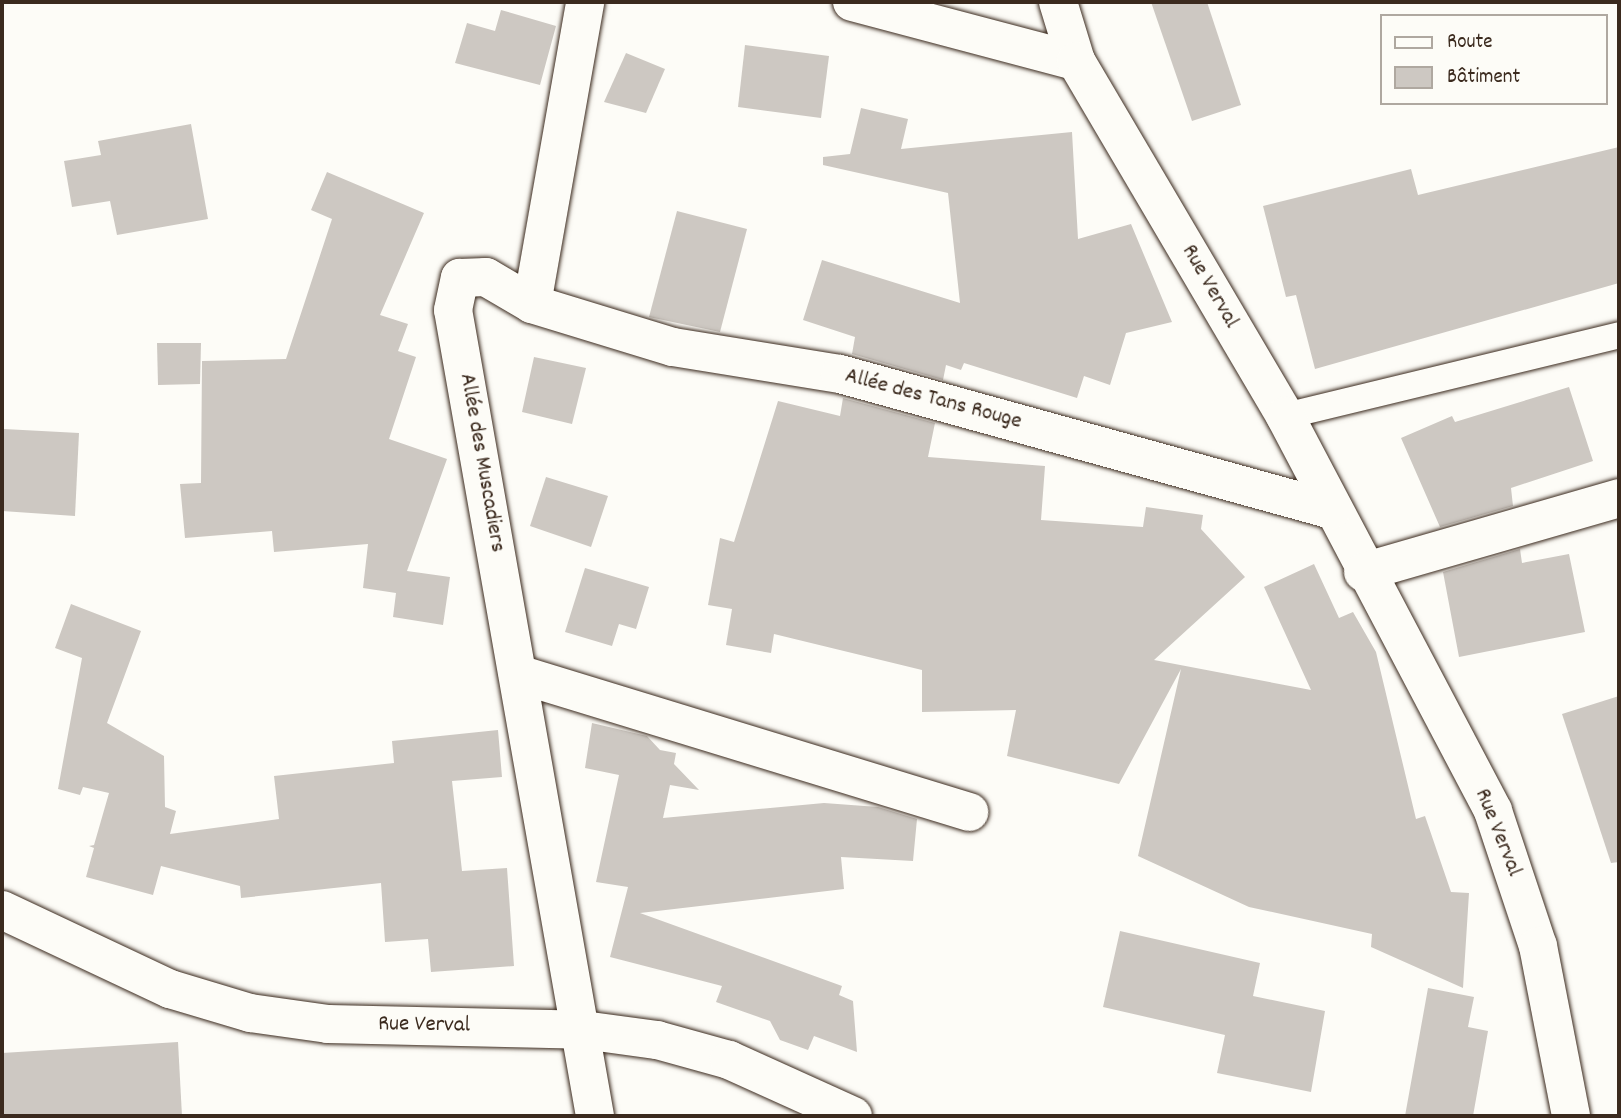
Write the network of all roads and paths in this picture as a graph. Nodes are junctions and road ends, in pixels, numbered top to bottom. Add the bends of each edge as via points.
1 (585, 2) edge
2 (852, 2) edge
3 (1058, 2) edge
4 (1076, 61) junction
5 (533, 304) junction
6 (1619, 335) edge
7 (1284, 416) junction
8 (1619, 498) edge
9 (1332, 510) junction
10 (1363, 572) junction
11 (518, 674) junction
12 (969, 812) dead end
13 (2, 910) edge
14 (583, 1030) junction
15 (595, 1116) edge
16 (853, 1116) edge
17 (1572, 1116) edge

1 - 5 street
2 - 4 street
3 - 4 street, Rue Verval
4 - 7 street, Rue Verval
5 - 9 street, Allée des Tans Rouge via 673,347 840,374
5 - 11 street, Allée des Muscadiers via 473,275 460,278 453,310
6 - 7 lane
7 - 9 street, Rue Verval
8 - 10 street
9 - 10 street, Rue Verval
10 - 17 street, Rue Verval via 1493,811 1538,946
11 - 12 street
11 - 14 street, Allée des Muscadiers
13 - 14 street, Rue Verval via 170,989 250,1013 328,1024
14 - 15 street, Allée des Muscadiers
14 - 16 street, Rue Verval via 657,1040 729,1060

